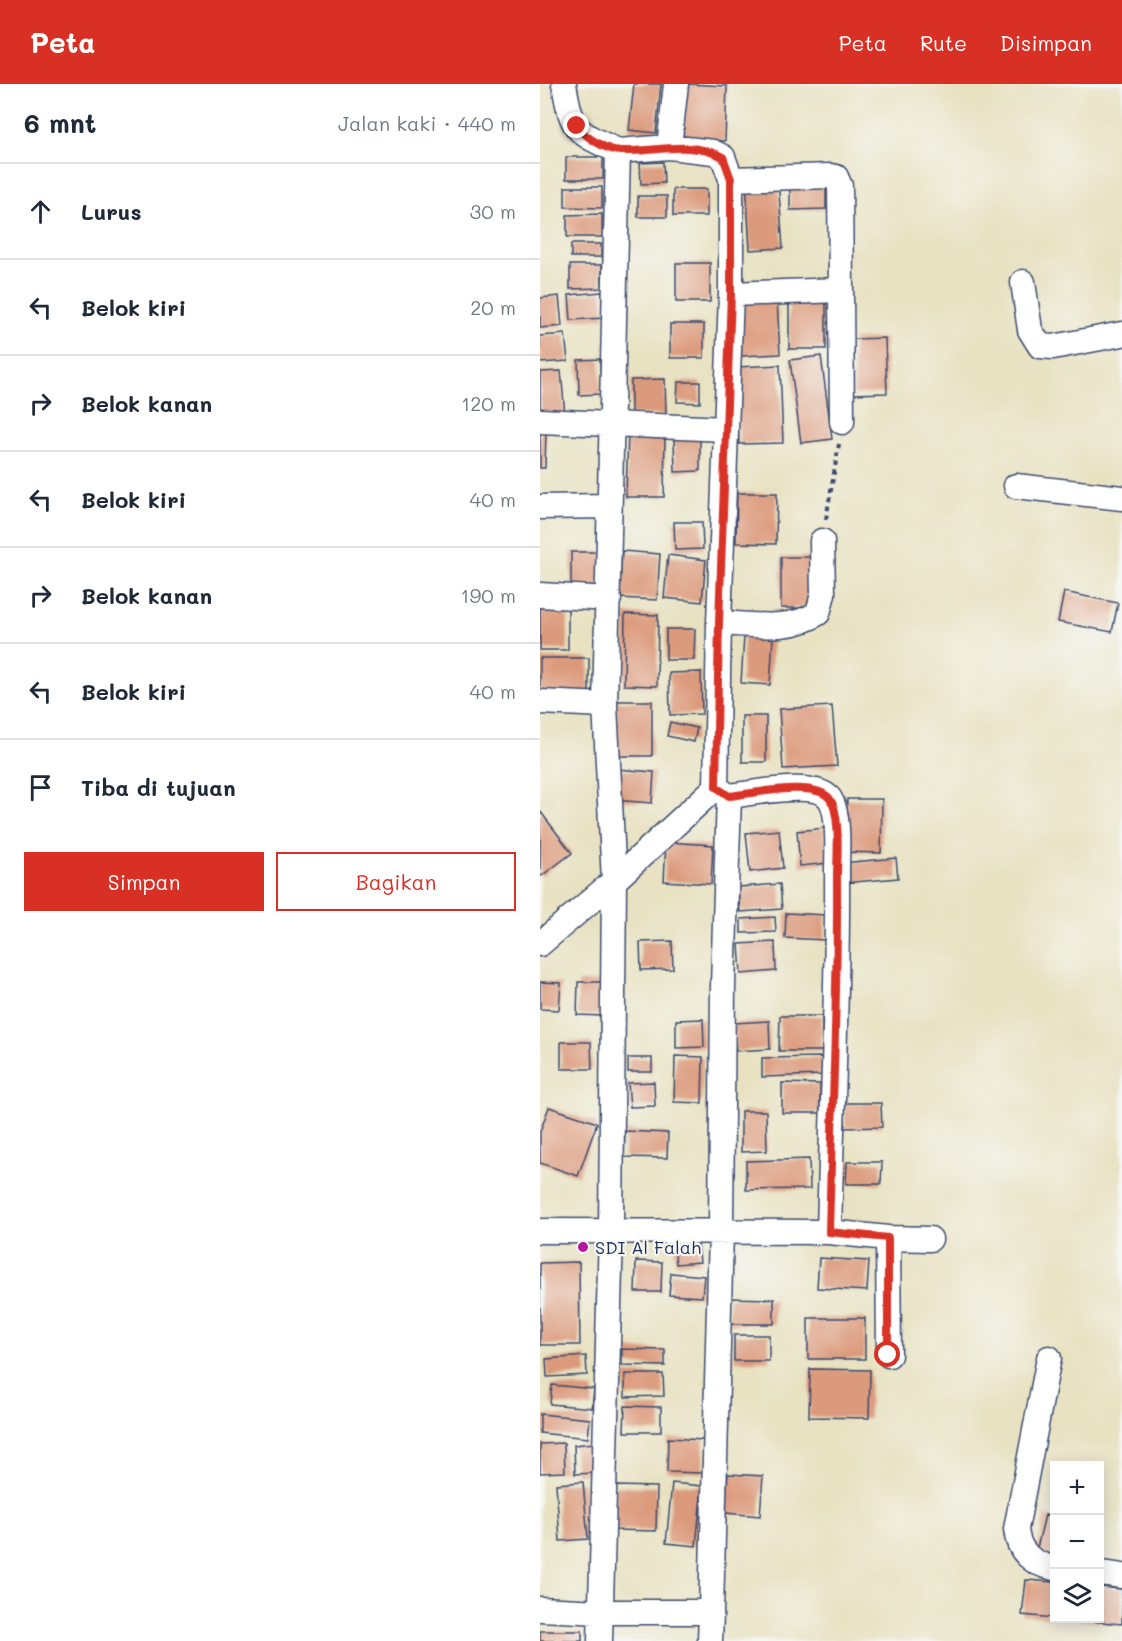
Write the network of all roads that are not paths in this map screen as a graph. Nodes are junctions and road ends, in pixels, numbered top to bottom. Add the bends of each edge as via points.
1 (564, 84) edge
2 (676, 84) edge
3 (669, 147) junction
4 (618, 151) junction
5 (731, 179) junction
6 (1023, 282) dead end
7 (841, 290) junction
8 (731, 294) junction
9 (1122, 334) edge
10 (540, 421) edge
11 (842, 422) road end
12 (612, 425) junction
13 (726, 429) junction
14 (1016, 486) dead end
15 (1122, 498) edge
16 (609, 506) junction
17 (540, 507) edge
18 (822, 541) road end
19 (540, 595) edge
20 (609, 599) junction
21 (719, 622) junction
22 (540, 702) edge
23 (605, 705) junction
24 (722, 792) junction
25 (614, 881) junction
26 (540, 944) edge
27 (540, 1231) edge
28 (611, 1231) junction
29 (721, 1231) junction
30 (829, 1232) junction
31 (888, 1238) junction
32 (930, 1239) dead end
33 (888, 1355) dead end
34 (1049, 1358) dead end
35 (1050, 1567) edge
36 (1104, 1574) edge
37 (1122, 1576) edge
38 (540, 1609) edge
39 (601, 1612) junction
40 (711, 1612) junction
41 (600, 1641) edge
42 (710, 1641) edge

1 - 4 street via 568,111 584,136
2 - 3 street
3 - 4 street
3 - 5 street via 713,152 723,157
4 - 12 street
5 - 7 street via 836,177 840,186
5 - 8 street
6 - 9 street via 1030,330 1040,346
7 - 8 street
7 - 11 street
8 - 13 street
10 - 12 street
12 - 13 street
12 - 16 street
13 - 21 street
14 - 15 street
16 - 17 street
16 - 20 street
18 - 21 street via 823,594 818,613 793,625
19 - 20 street
20 - 23 street
21 - 24 street
22 - 23 street
23 - 25 street
24 - 25 street
24 - 29 street
24 - 30 street via 814,789 829,798 834,807 837,903
25 - 26 street
25 - 28 street
27 - 28 street
28 - 29 street
28 - 39 street
29 - 30 street
29 - 40 street
30 - 31 street
31 - 32 street
31 - 33 street
34 - 35 street via 1016,1529 1024,1552
36 - 37 street
38 - 39 street
39 - 40 street
39 - 41 street
40 - 42 street

